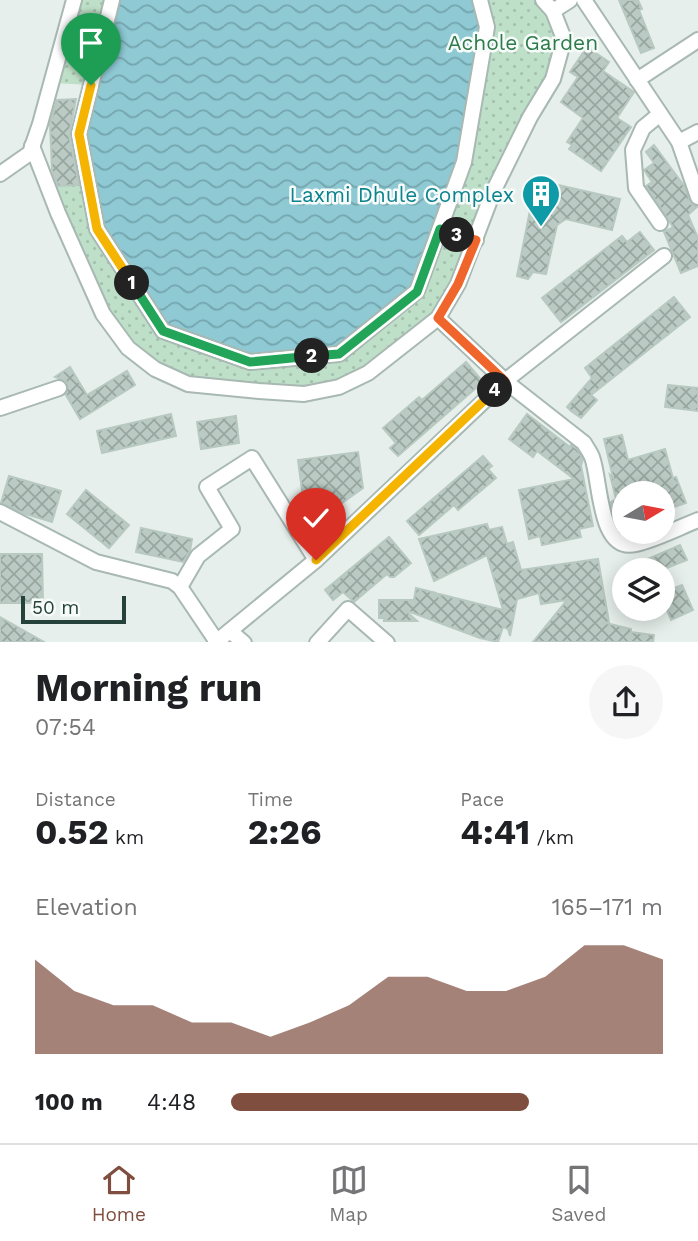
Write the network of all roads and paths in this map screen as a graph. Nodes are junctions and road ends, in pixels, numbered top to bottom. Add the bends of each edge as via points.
1 (74, 0) edge
2 (112, 0) edge
3 (480, 0) edge
4 (570, 0) edge
5 (584, 0) edge
6 (548, 5) edge
7 (698, 40) edge
8 (637, 80) junction
9 (660, 114) junction
10 (698, 132) edge
11 (679, 142) junction
12 (32, 146) junction
13 (0, 174) edge
14 (698, 197) edge
15 (660, 223) dead end
16 (440, 229) junction
17 (476, 240) junction
18 (664, 257) dead end
19 (438, 318) junction
20 (505, 381) junction
21 (59, 388) dead end
22 (0, 408) edge
23 (0, 512) edge
24 (698, 520) edge
25 (316, 560) junction
26 (180, 587) junction
27 (230, 631) junction
28 (216, 642) edge
29 (244, 642) edge
30 (317, 642) edge
31 (387, 642) edge

1 - 12 street
2 - 16 street via 79,134 97,229 163,331 250,362 339,354 417,292
3 - 16 street via 487,27 464,162
4 - 6 street
5 - 8 street
6 - 17 street via 564,39 553,79 493,192
7 - 8 street
8 - 9 street
9 - 11 street
9 - 15 street via 643,128 633,150 636,188
10 - 11 street
11 - 14 street
12 - 13 street via 30,153
12 - 19 street via 103,314 128,348 155,369 188,384 304,394 339,387 368,373
16 - 17 street
17 - 19 street
18 - 20 street
19 - 20 street
20 - 24 street via 584,443 592,456 607,529 614,540 636,544
20 - 25 street
21 - 22 street
23 - 26 street via 96,562
25 - 26 street via 252,457 207,487 232,529 198,556
25 - 27 street
26 - 28 street
27 - 28 street
27 - 29 street
30 - 31 street via 348,609

